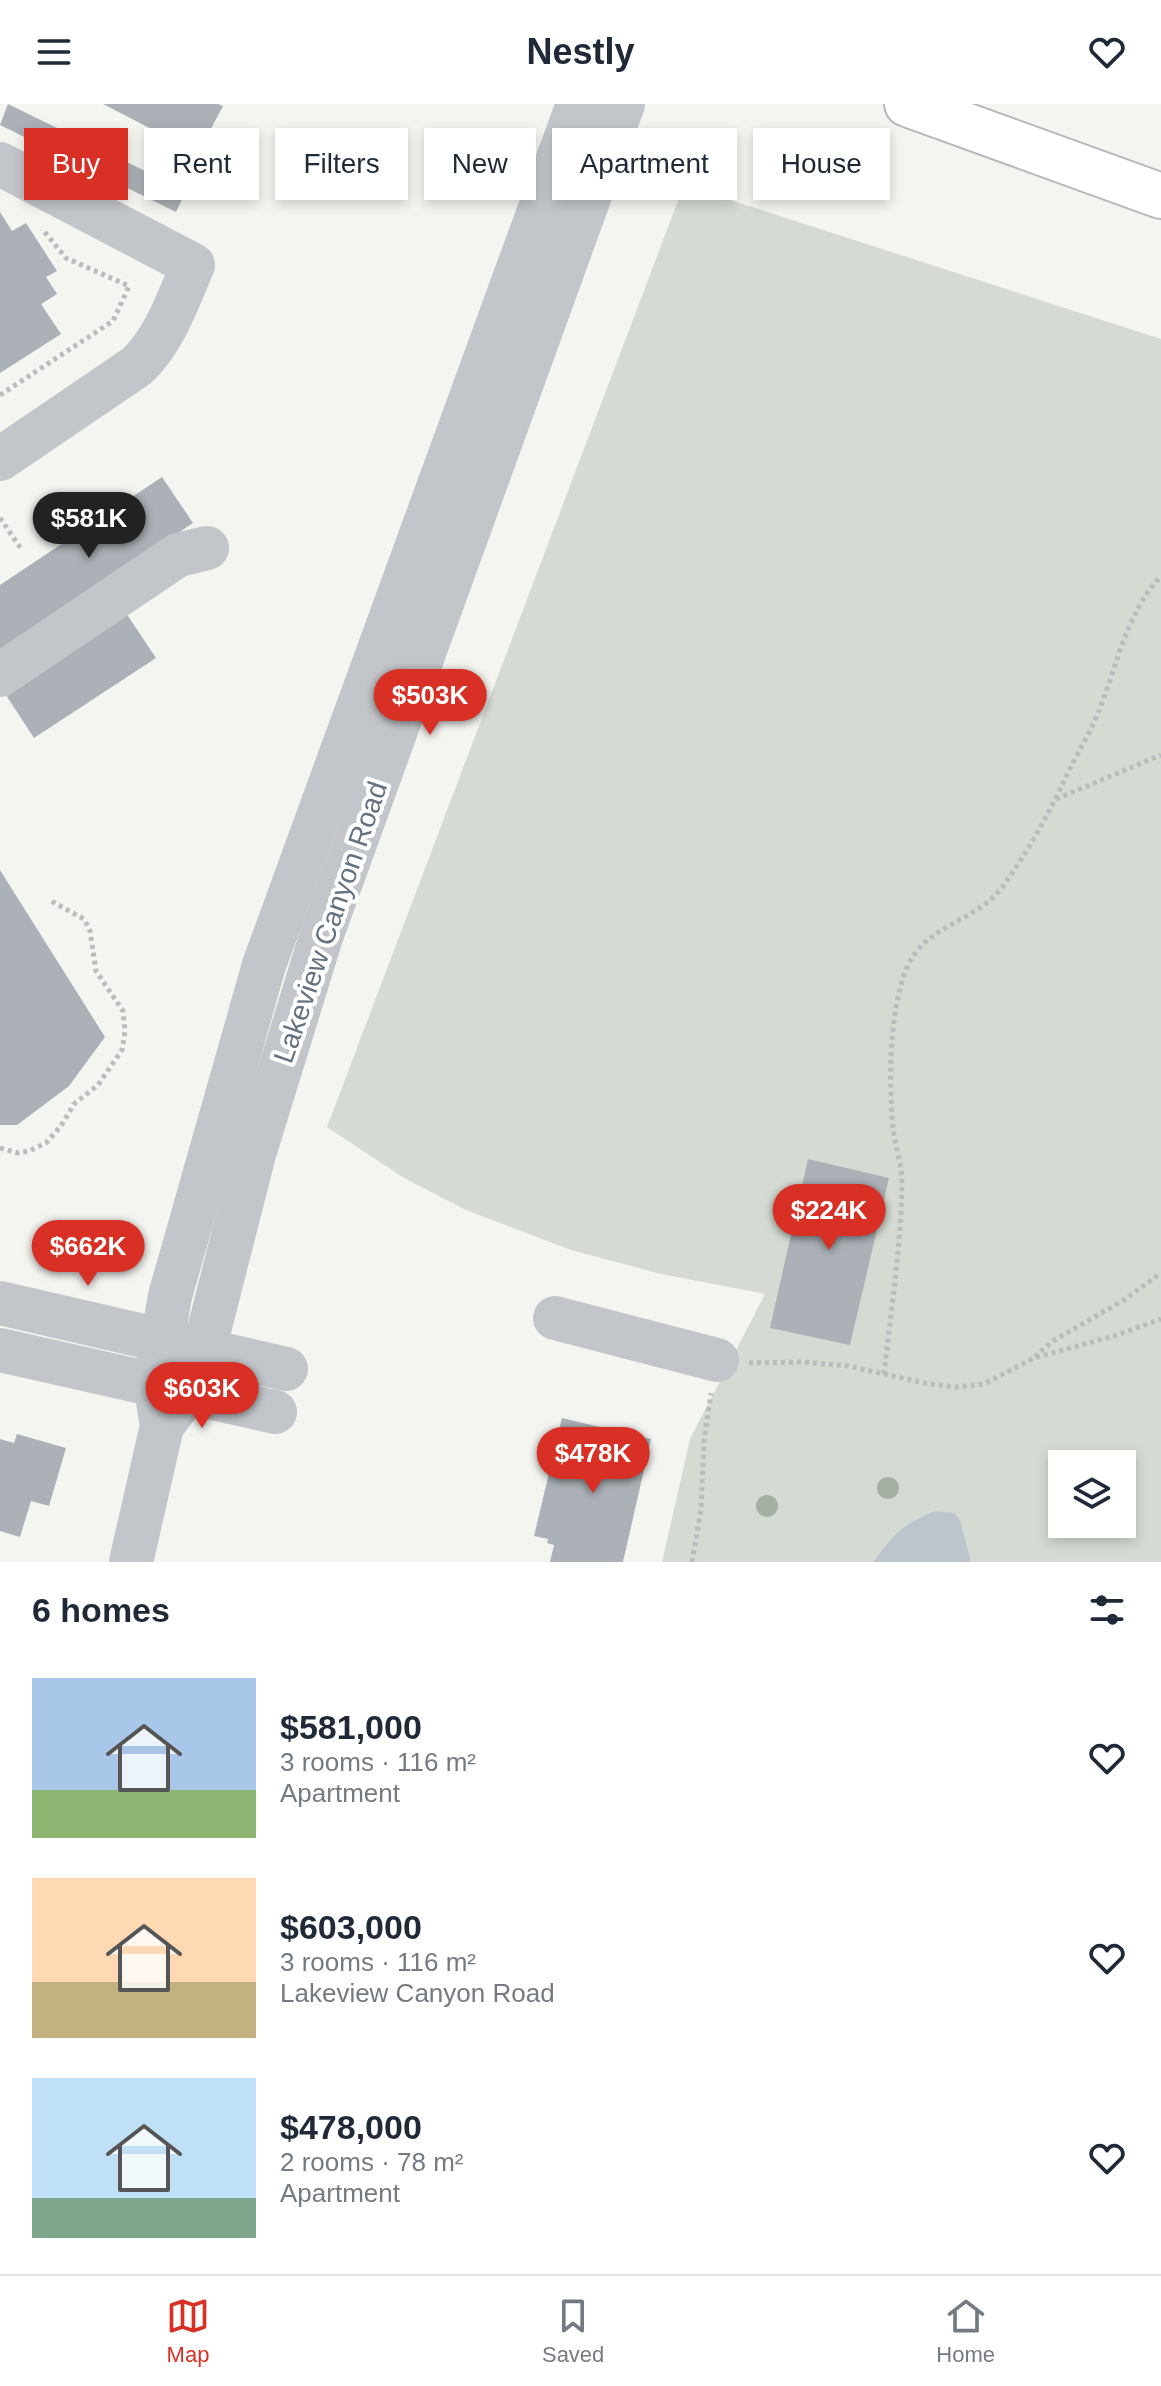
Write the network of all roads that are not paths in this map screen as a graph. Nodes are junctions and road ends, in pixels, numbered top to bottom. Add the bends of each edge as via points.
1 (907, 104) edge
2 (607, 107) edge
3 (0, 164) edge
4 (1161, 196) edge
5 (0, 459) edge
6 (207, 548) dead end
7 (0, 675) edge
8 (0, 1303) edge
9 (555, 1318) dead end
10 (161, 1339) junction
11 (0, 1350) edge
12 (204, 1350) junction
13 (717, 1360) road end
14 (286, 1369) dead end
15 (168, 1401) junction
16 (275, 1412) dead end
17 (131, 1562) edge

1 - 4 highway
2 - 10 street, Lakeview Canyon Road via 264,965
2 - 12 street, Lakeview Canyon Road via 565,268 321,937 254,1154
3 - 5 street via 193,265 151,353
6 - 7 street via 178,555
8 - 10 street
9 - 13 street
10 - 12 street
10 - 15 street, Lakeview Canyon Road
11 - 15 street
12 - 14 street
12 - 15 street, Lakeview Canyon Road
15 - 16 street
15 - 17 street, Lakeview Canyon Road

